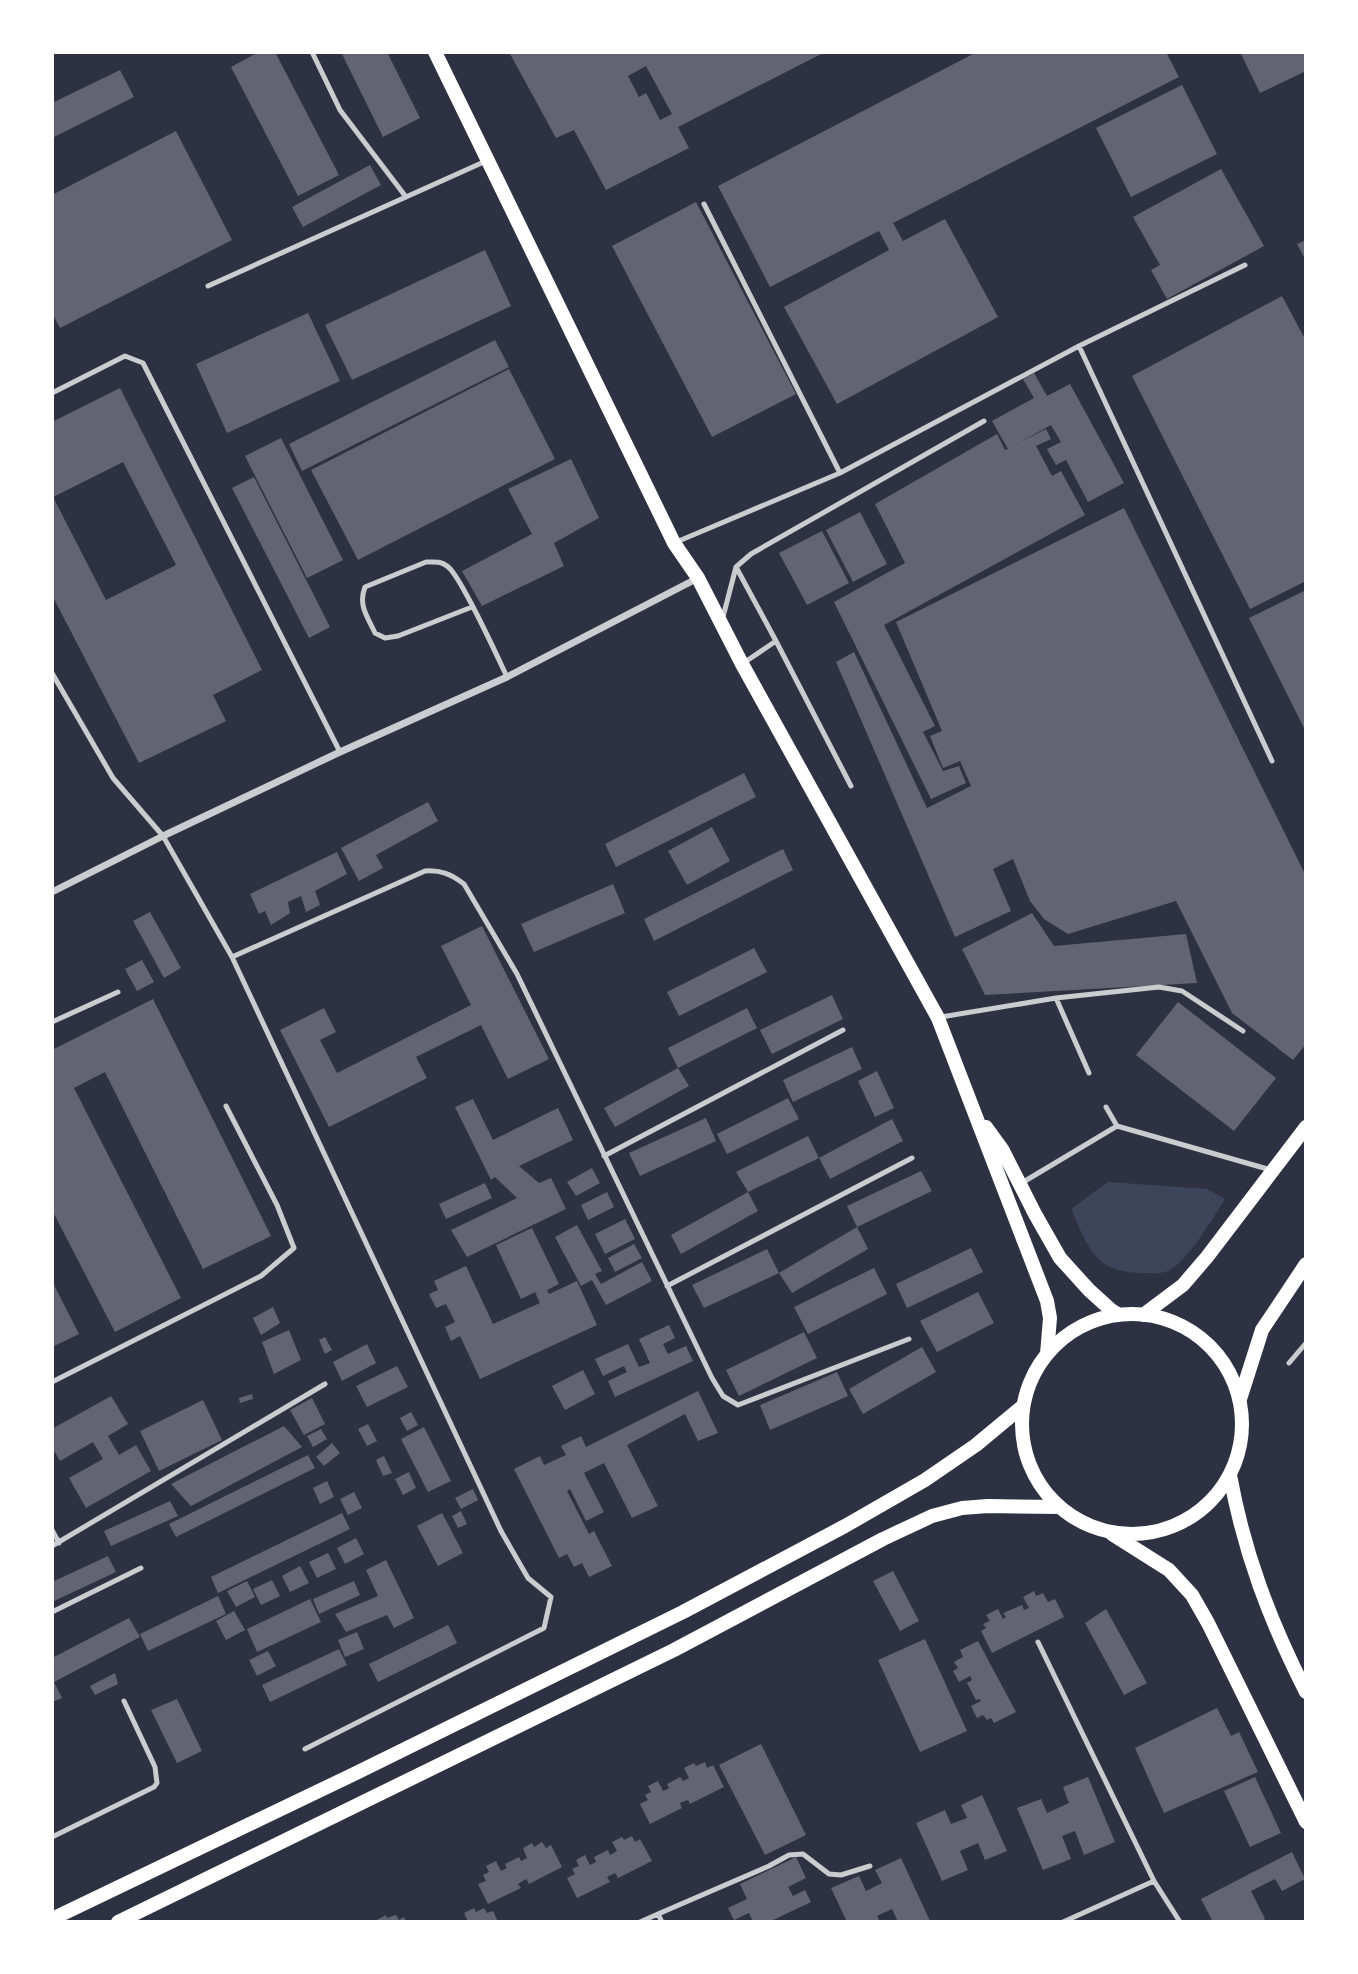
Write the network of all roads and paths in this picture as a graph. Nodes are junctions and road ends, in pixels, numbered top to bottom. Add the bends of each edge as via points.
1 (312, 52) edge
2 (435, 52) edge
3 (489, 160) junction
4 (406, 197) junction
5 (704, 204) dead end
6 (1245, 265) dead end
7 (208, 286) dead end
8 (1079, 346) junction
9 (52, 393) edge
10 (984, 421) dead end
11 (840, 473) junction
12 (674, 543) junction
13 (735, 566) junction
14 (698, 578) junction
15 (472, 607) junction
16 (721, 624) junction
17 (776, 640) junction
18 (742, 664) junction
19 (52, 673) edge
20 (507, 677) junction
21 (340, 752) junction
22 (1272, 761) dead end
23 (850, 786) dead end
24 (163, 836) junction
25 (52, 892) edge
26 (232, 957) junction
27 (118, 992) dead end
28 (1056, 998) junction
29 (938, 1018) junction
30 (52, 1022) edge
31 (843, 1030) dead end
32 (1243, 1031) dead end
33 (1090, 1073) dead end
34 (226, 1106) dead end
35 (1106, 1107) dead end
36 (975, 1112) junction
37 (1117, 1126) junction
38 (1306, 1127) edge
39 (604, 1156) junction
40 (912, 1158) dead end
41 (1273, 1170) junction
42 (1020, 1184) junction
43 (1006, 1194) junction
44 (1306, 1264) edge
45 (667, 1286) junction
46 (1119, 1315) junction
47 (1143, 1315) junction
48 (909, 1339) dead end
49 (1306, 1343) edge
50 (1047, 1354) junction
51 (1289, 1363) dead end
52 (52, 1382) edge
53 (325, 1384) dead end
54 (1240, 1399) junction
55 (1023, 1406) junction
56 (1230, 1475) junction
57 (1059, 1507) junction
58 (52, 1530) edge
59 (1106, 1530) junction
60 (59, 1543) junction
61 (52, 1546) edge
62 (141, 1568) dead end
63 (52, 1612) edge
64 (1038, 1642) dead end
65 (1306, 1692) edge
66 (124, 1701) dead end
67 (305, 1749) dead end
68 (1306, 1822) edge
69 (52, 1837) edge
70 (870, 1866) dead end
71 (1154, 1881) junction
72 (659, 1914) junction
73 (52, 1919) edge
74 (118, 1922) edge
75 (640, 1922) edge
76 (662, 1922) edge
77 (1063, 1922) edge
78 (1180, 1922) edge

1 - 4 lane via 340,110
2 - 3 main road
3 - 4 lane
3 - 12 main road
4 - 7 lane
5 - 11 lane
6 - 8 lane
8 - 11 lane
8 - 22 lane
9 - 21 lane via 125,356 143,363
10 - 13 lane
11 - 12 lane
12 - 14 main road
13 - 16 lane
13 - 17 lane
14 - 16 main road
14 - 20 street
15 - 15 lane via 385,638 375,633 361,597 365,587 426,562 437,562 453,571
15 - 20 lane
16 - 18 main road
17 - 18 lane
17 - 23 lane
18 - 29 main road
19 - 24 lane via 113,778
20 - 21 street
21 - 24 street
24 - 25 street
24 - 26 lane
26 - 39 lane via 425,872 451,874 464,884 517,974
26 - 67 lane via 501,1531 528,1578 551,1597 544,1628
27 - 30 lane
28 - 29 lane
28 - 32 lane via 1159,988 1182,991
28 - 33 lane
29 - 36 main road
31 - 39 lane
34 - 52 lane via 277,1205 293,1248 261,1276
35 - 37 lane
36 - 42 main road
36 - 43 main road
37 - 41 lane
37 - 42 lane
38 - 41 main road
39 - 45 lane
40 - 45 lane
41 - 47 main road via 1183,1285
42 - 43 lane
42 - 46 main road via 1060,1258
43 - 50 main road via 1047,1301
44 - 54 main road via 1262,1330
45 - 48 lane via 712,1378 723,1396 738,1405
46 - 47 main road
46 - 50 main road via 1092,1321
47 - 54 main road via 1170,1321 1215,1351
49 - 51 lane
50 - 55 main road via 1031,1378
53 - 60 lane
54 - 56 main road via 1242,1438
55 - 57 main road via 1022,1434 1028,1461
55 - 73 main road via 976,1446 925,1480 683,1612
56 - 59 main road via 1213,1499 1164,1529 1135,1534
56 - 65 main road via 1260,1591
57 - 59 main road
57 - 74 main road via 988,1506 932,1516 674,1650
58 - 60 lane
59 - 68 main road via 1169,1570 1192,1595
60 - 61 lane
62 - 63 lane
64 - 71 lane
66 - 69 lane via 155,1767 157,1783
70 - 72 lane via 829,1874 803,1854 789,1855
71 - 77 lane
71 - 78 lane
72 - 75 lane
72 - 76 lane

